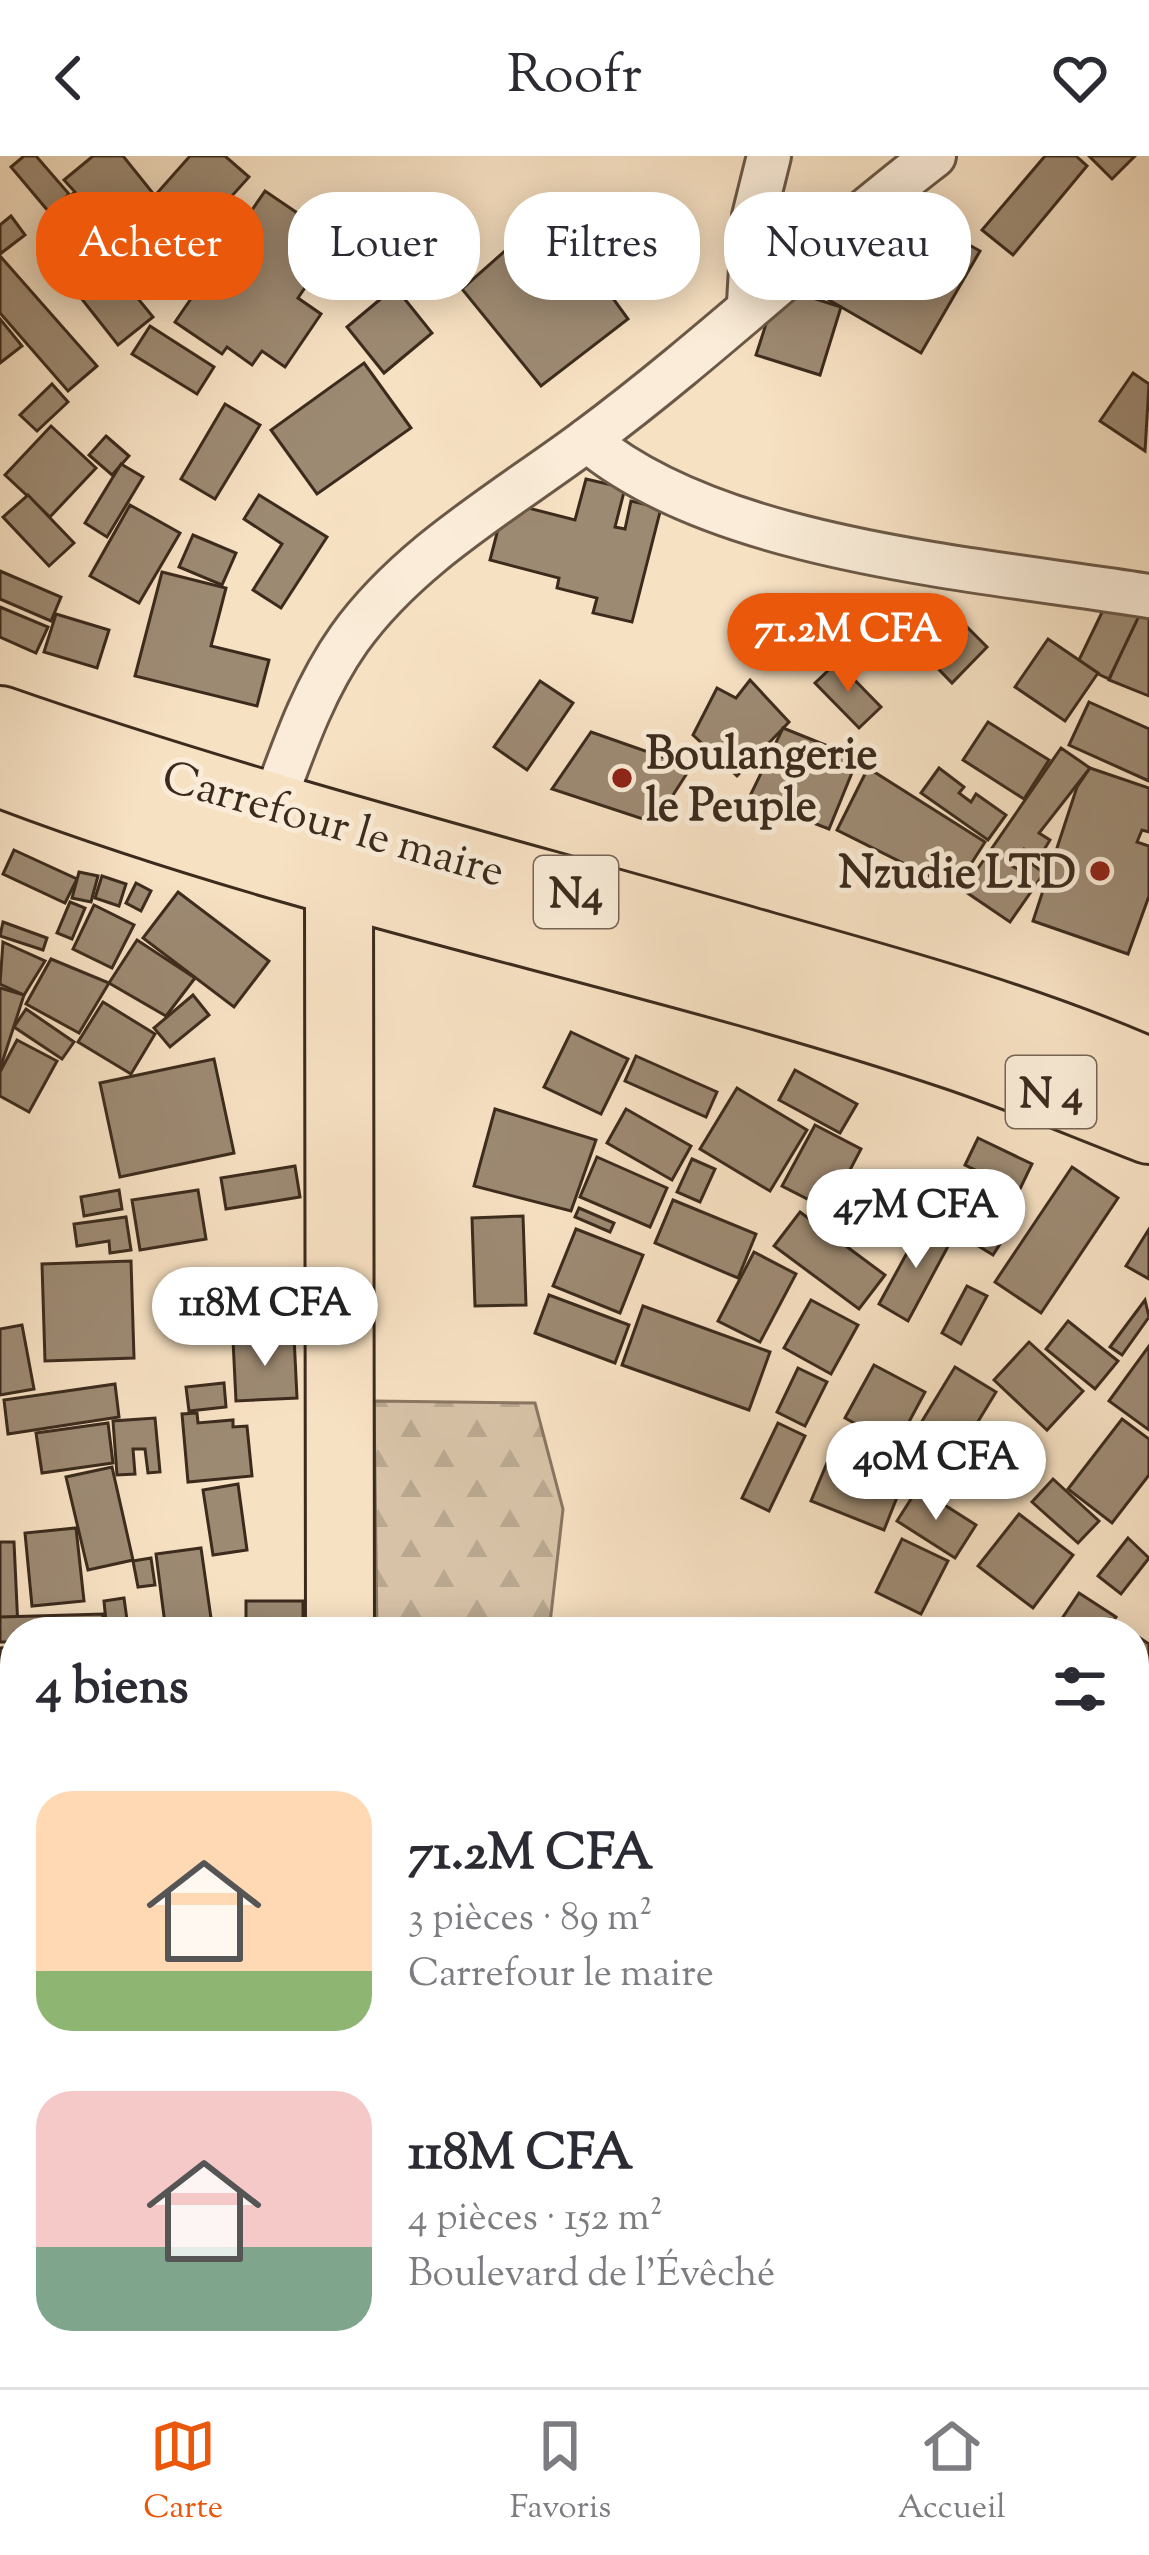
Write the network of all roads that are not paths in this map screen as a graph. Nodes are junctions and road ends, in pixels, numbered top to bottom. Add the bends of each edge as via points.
1 (769, 156) edge
2 (934, 156) edge
3 (749, 303) junction
4 (587, 440) junction
5 (1149, 596) edge
6 (0, 720) edge
7 (0, 773) edge
8 (263, 831) junction
9 (342, 856) junction
10 (954, 1055) joint
11 (1149, 1072) edge
12 (1149, 1130) edge
13 (340, 1617) edge

1 - 3 street via 754,217
2 - 3 street
3 - 4 street
4 - 5 street via 652,484 772,527
4 - 8 street via 485,511 375,608 333,663
6 - 8 main road, Carrefour le maire / N4
7 - 8 main road, Carrefour le maire / N4
8 - 9 main road, Carrefour le maire / N4
9 - 10 main road, Carrefour le maire / N4 via 547,937
9 - 11 main road, Carrefour le maire / N4 via 842,968 1083,1043
9 - 13 main road
10 - 12 main road, N 4

